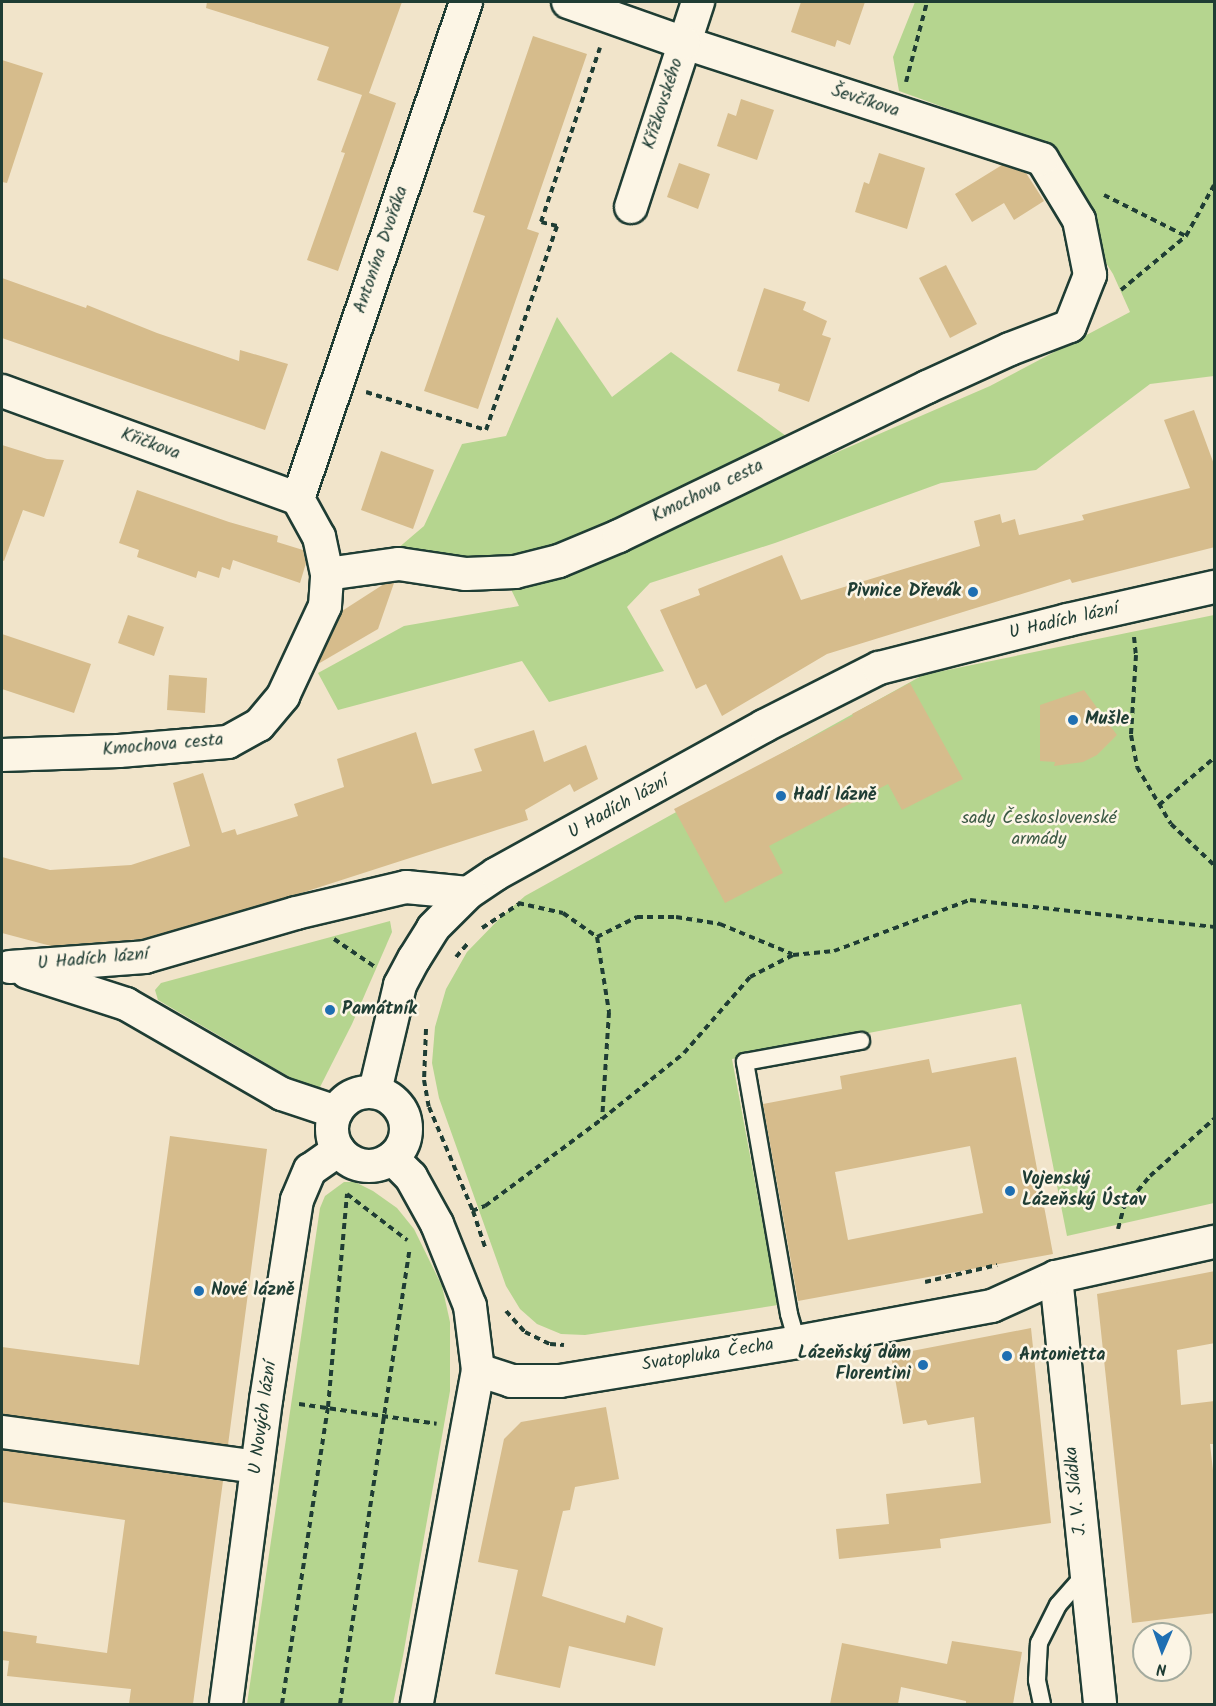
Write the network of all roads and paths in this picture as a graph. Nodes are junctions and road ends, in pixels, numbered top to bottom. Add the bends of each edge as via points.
1 (466, 2) edge
2 (568, 2) edge
3 (698, 2) edge
4 (927, 2) edge
5 (611, 17) junction
6 (684, 43) junction
7 (884, 109) junction
8 (1215, 185) edge
9 (1102, 194) dead end
10 (631, 207) dead end
11 (1186, 236) junction
12 (1090, 275) joint
13 (1116, 294) dead end
14 (338, 382) junction
15 (2, 391) edge
16 (298, 499) junction
17 (327, 574) junction
18 (1215, 587) edge
19 (1134, 632) dead end
20 (2, 755) edge
21 (1215, 758) edge
22 (1159, 805) junction
23 (1215, 865) edge
24 (468, 893) junction
25 (296, 913) junction
26 (1215, 927) edge
27 (480, 929) dead end
28 (597, 937) junction
29 (473, 938) dead end
30 (793, 955) junction
31 (450, 964) dead end
32 (6, 966) edge
33 (400, 985) junction
34 (426, 1019) dead end
35 (861, 1041) dead end
36 (375, 1092) junction
37 (336, 1112) junction
38 (602, 1119) junction
39 (1215, 1119) edge
40 (339, 1150) junction
41 (392, 1158) junction
42 (473, 1211) junction
43 (437, 1224) junction
44 (1116, 1238) dead end
45 (1215, 1242) edge
46 (486, 1252) dead end
47 (999, 1265) dead end
48 (1056, 1277) junction
49 (918, 1284) dead end
50 (503, 1304) dead end
51 (797, 1342) junction
52 (572, 1346) dead end
53 (478, 1370) junction
54 (266, 1400) junction
55 (328, 1407) junction
56 (385, 1416) junction
57 (468, 1428) junction
58 (2, 1432) edge
59 (257, 1467) junction
60 (1086, 1573) junction
61 (226, 1704) edge
62 (282, 1704) edge
63 (340, 1704) edge
64 (417, 1704) edge
65 (1042, 1704) edge
66 (1100, 1704) edge

1 - 14 street, Antonína Dvořáka
2 - 5 street, Ševčíkova
3 - 6 street, Křížkovského
4 - 7 path via 906,81
5 - 6 street, Ševčíkova
5 - 14 path via 541,222 557,226 486,430
6 - 7 street, Ševčíkova
6 - 10 street, Křížkovského
7 - 12 street, Ševčíkova via 1042,159 1079,220
8 - 11 path
9 - 11 path
11 - 13 path
12 - 17 street, Kmochova cesta via 1070,326 937,382 619,536 559,561 515,572 466,574 399,564
14 - 16 street, Antonína Dvořáka
15 - 16 street, Křičkova
16 - 17 street, Kmochova cesta via 320,537
17 - 20 street, Kmochova cesta via 325,606 283,696 259,725 228,742
18 - 24 street, U Hadích lázní via 879,668 764,726
19 - 22 path via 1133,752
21 - 22 path
22 - 23 path via 1188,843
24 - 25 street, U Hadích lázní via 406,887
24 - 33 street via 433,928
25 - 32 street, U Hadích lázní via 145,957
25 - 33 path
26 - 30 path via 970,900 834,951
27 - 28 path via 519,904 563,913
28 - 30 path via 637,917 676,917 720,924
28 - 38 path via 609,1012
29 - 31 path
30 - 38 path via 750,976 684,1053
32 - 37 street via 126,1004 282,1094
33 - 36 street
34 - 42 path via 424,1080 429,1107
35 - 51 lane via 745,1062
36 - 37 street via 359,1093 345,1100
36 - 41 street via 388,1096 405,1119 402,1148
37 - 40 street via 333,1138
38 - 42 path
39 - 44 path via 1150,1176 1124,1207
40 - 41 street via 347,1158 369,1166
40 - 54 street, U Nových lázní via 310,1170 297,1200
41 - 43 street via 411,1177
42 - 43 path
42 - 46 path
43 - 53 street via 470,1306
45 - 48 street, Svatopluka Čecha
47 - 49 path
48 - 51 street, Svatopluka Čecha via 992,1306
48 - 60 street, J. V. Sládka
50 - 52 path via 507,1314 525,1332 550,1344
51 - 53 street, Svatopluka Čecha via 560,1381 511,1381
53 - 57 street
54 - 55 path
54 - 59 street, U Nových lázní
55 - 56 path
55 - 56 path via 346,1194 411,1243
55 - 62 path
56 - 57 path
56 - 63 path
57 - 64 street
58 - 59 street
59 - 61 street, U Nových lázní
60 - 65 lane via 1058,1605 1039,1643 1036,1680
60 - 66 street, J. V. Sládka

